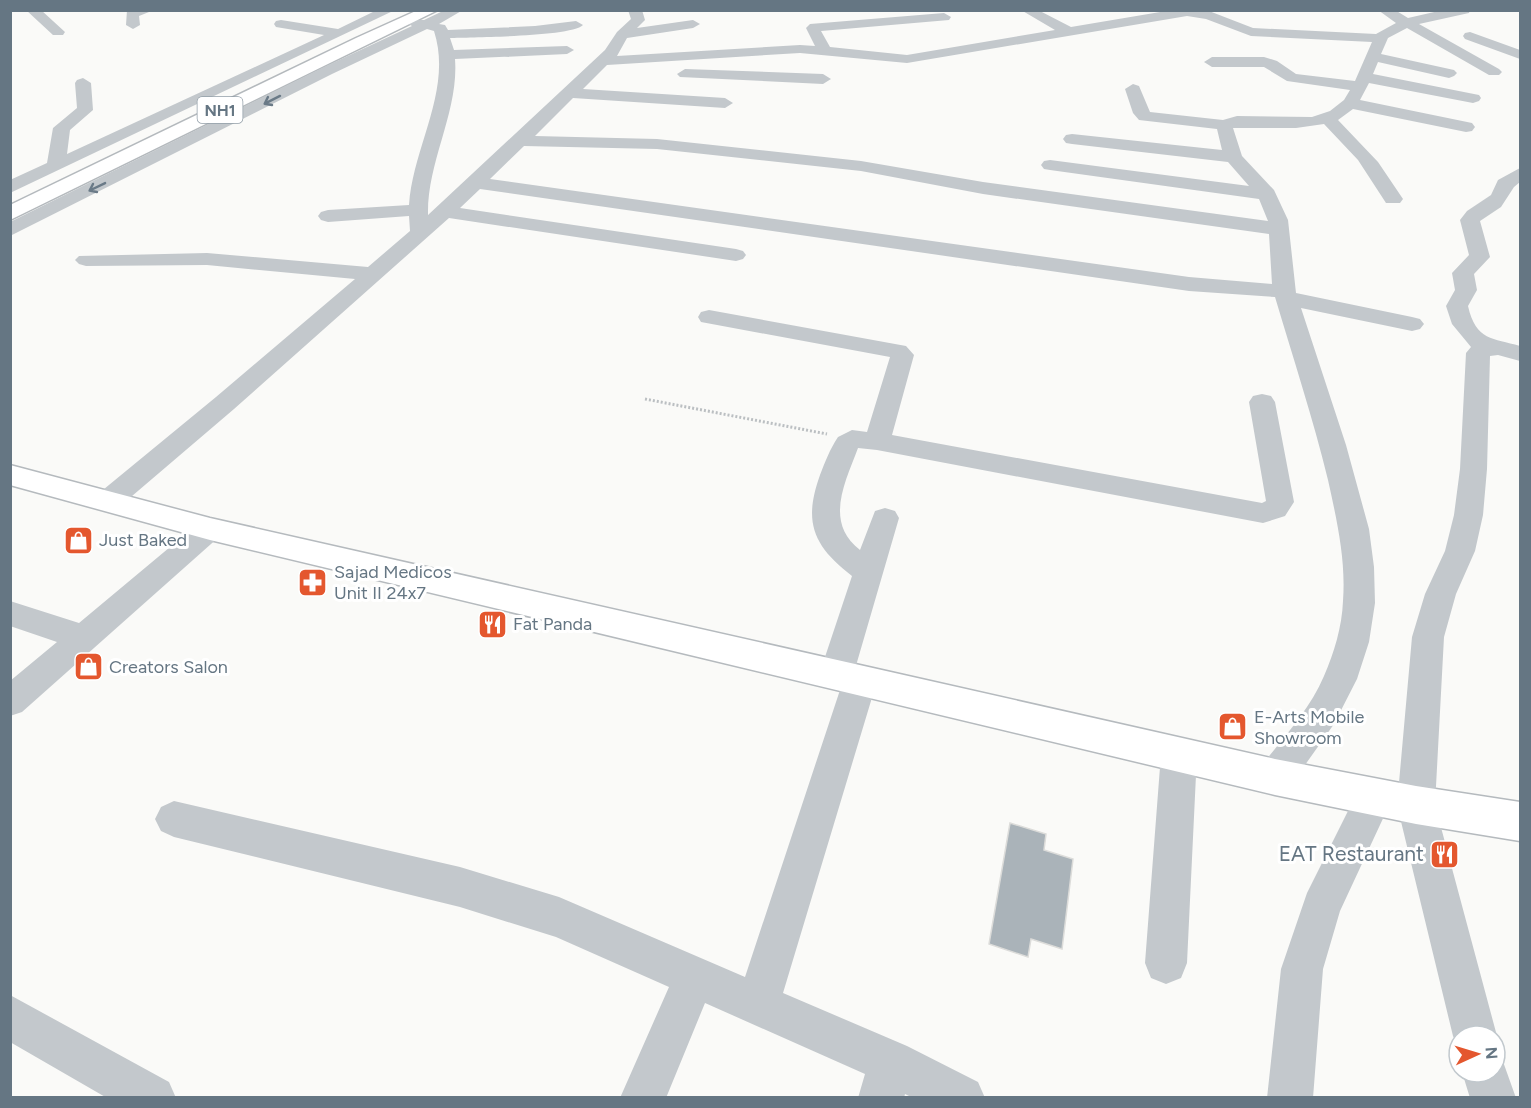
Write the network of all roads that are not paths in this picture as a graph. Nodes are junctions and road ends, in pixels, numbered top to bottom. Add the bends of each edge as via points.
1 (33, 10) edge
2 (148, 10) edge
3 (389, 10) edge
4 (457, 10) edge
5 (635, 10) edge
6 (870, 10) edge
7 (1027, 10) edge
8 (1384, 10) edge
9 (1464, 10) edge
10 (1142, 15) edge
11 (407, 16) edge
12 (1078, 16) dead end
13 (429, 17) edge
14 (1325, 21) dead end
15 (881, 22) junction
16 (950, 22) edge
17 (1409, 22) junction
18 (281, 24) dead end
19 (693, 24) dead end
20 (133, 25) dead end
21 (576, 25) dead end
22 (1099, 26) junction
23 (1068, 31) junction
24 (1156, 31) dead end
25 (58, 32) dead end
26 (339, 33) junction
27 (442, 34) junction
28 (622, 35) junction
29 (1470, 36) dead end
30 (997, 44) junction
31 (567, 50) dead end
32 (825, 51) junction
33 (446, 55) junction
34 (1521, 55) edge
35 (1212, 62) dead end
36 (1368, 66) junction
37 (297, 67) junction
38 (596, 67) junction
39 (1494, 72) dead end
40 (1449, 73) dead end
41 (647, 74) dead end
42 (670, 74) dead end
43 (823, 80) dead end
44 (83, 83) dead end
45 (1133, 89) dead end
46 (568, 93) junction
47 (1473, 98) dead end
48 (725, 103) dead end
49 (1328, 119) junction
50 (1224, 125) junction
51 (1466, 127) dead end
52 (1072, 139) dead end
53 (519, 141) junction
54 (1233, 157) junction
55 (56, 165) junction
56 (1050, 165) dead end
57 (1521, 174) edge
58 (476, 183) junction
59 (10, 187) edge
60 (1267, 194) junction
61 (1392, 199) dead end
62 (10, 200) edge
63 (443, 211) junction
64 (10, 214) edge
65 (328, 216) dead end
66 (419, 220) junction
67 (1280, 229) junction
68 (10, 230) edge
69 (736, 255) dead end
70 (86, 260) dead end
71 (374, 274) junction
72 (1285, 294) junction
73 (709, 316) dead end
74 (1412, 324) dead end
75 (1484, 347) junction
76 (1521, 354) edge
77 (1262, 402) dead end
78 (864, 440) junction
79 (10, 476) edge
80 (108, 501) junction
81 (885, 518) dead end
82 (210, 529) junction
83 (868, 572) junction
84 (10, 613) edge
85 (84, 638) junction
86 (848, 678) junction
87 (10, 702) edge
88 (1179, 754) junction
89 (1275, 777) junction
90 (1374, 798) junction
91 (1416, 805) junction
92 (174, 819) dead end
93 (1521, 822) edge
94 (1166, 963) dead end
95 (695, 977) junction
96 (758, 1004) junction
97 (10, 1017) edge
98 (1472, 1024) edge
99 (886, 1080) edge
100 (153, 1098) edge
101 (643, 1098) edge
102 (962, 1098) edge
103 (1290, 1098) edge

1 - 25 street
2 - 20 street via 132,13
3 - 26 street
4 - 13 street
5 - 28 street via 638,20
6 - 15 street
7 - 23 street
8 - 17 street
9 - 17 street
10 - 22 street
10 - 24 street
10 - 36 street via 1198,12 1251,32
11 - 13 main road, NH1
11 - 37 main road, NH1
12 - 22 street
13 - 27 street
13 -> 68 street
14 - 36 street
15 - 16 street
15 - 32 street via 811,23
16 - 30 street
17 - 36 street
17 - 39 street
18 - 26 street
19 - 28 street
21 - 27 street
22 - 23 street
23 - 30 street
26 - 55 street
27 - 33 street
28 - 38 street
29 - 34 street
30 - 32 street via 907,58
31 - 33 street
32 - 38 street via 791,49
33 - 66 street via 447,78 423,170
35 - 36 street via 1264,62 1292,78
36 - 40 street
36 - 47 street
36 - 49 street via 1341,112
36 - 51 street
37 - 62 main road, NH1
37 - 64 main road, NH1
38 - 41 street
38 - 46 street
42 - 43 street
44 - 55 street via 85,110 62,128
45 - 50 street via 1145,116
46 - 48 street
46 - 53 street
49 - 50 street
49 - 61 street via 1359,147
50 - 54 street
52 - 54 street
53 - 58 street
53 - 67 street via 657,144 784,157
54 - 60 street
55 - 59 street
56 - 60 street
57 - 75 street via 1505,183 1495,204 1470,220 1480,257 1463,273 1467,296 1457,306 1465,327
58 - 63 street
58 - 72 street
60 - 67 street
63 - 66 street
63 - 69 street
65 - 66 street
66 - 71 street
67 - 72 street
70 - 71 street via 207,259
71 - 80 street
72 - 74 street
72 - 89 street via 1333,445 1354,529 1359,603 1353,642 1340,679 1322,714
73 - 78 street via 898,351 901,359
75 - 76 street
75 - 91 street via 1478,353 1473,467 1465,536 1458,562 1442,590 1428,637
77 - 78 street via 1280,502 1275,510 1263,513
78 - 83 street via 848,443 824,509 824,524 841,551
79 - 80 main road
80 - 82 main road
81 - 83 street
82 - 85 street
82 - 86 main road
83 - 86 street
84 - 85 street
85 - 87 street
86 - 88 main road
86 - 96 street
88 - 89 main road
88 - 94 street
89 - 90 main road
90 - 91 main road
90 - 103 street via 1321,907 1302,969
91 - 93 main road
91 - 98 street
92 - 95 street via 460,886 559,918
95 - 96 street
95 - 101 street
96 - 99 street
97 - 100 street
99 - 102 street

